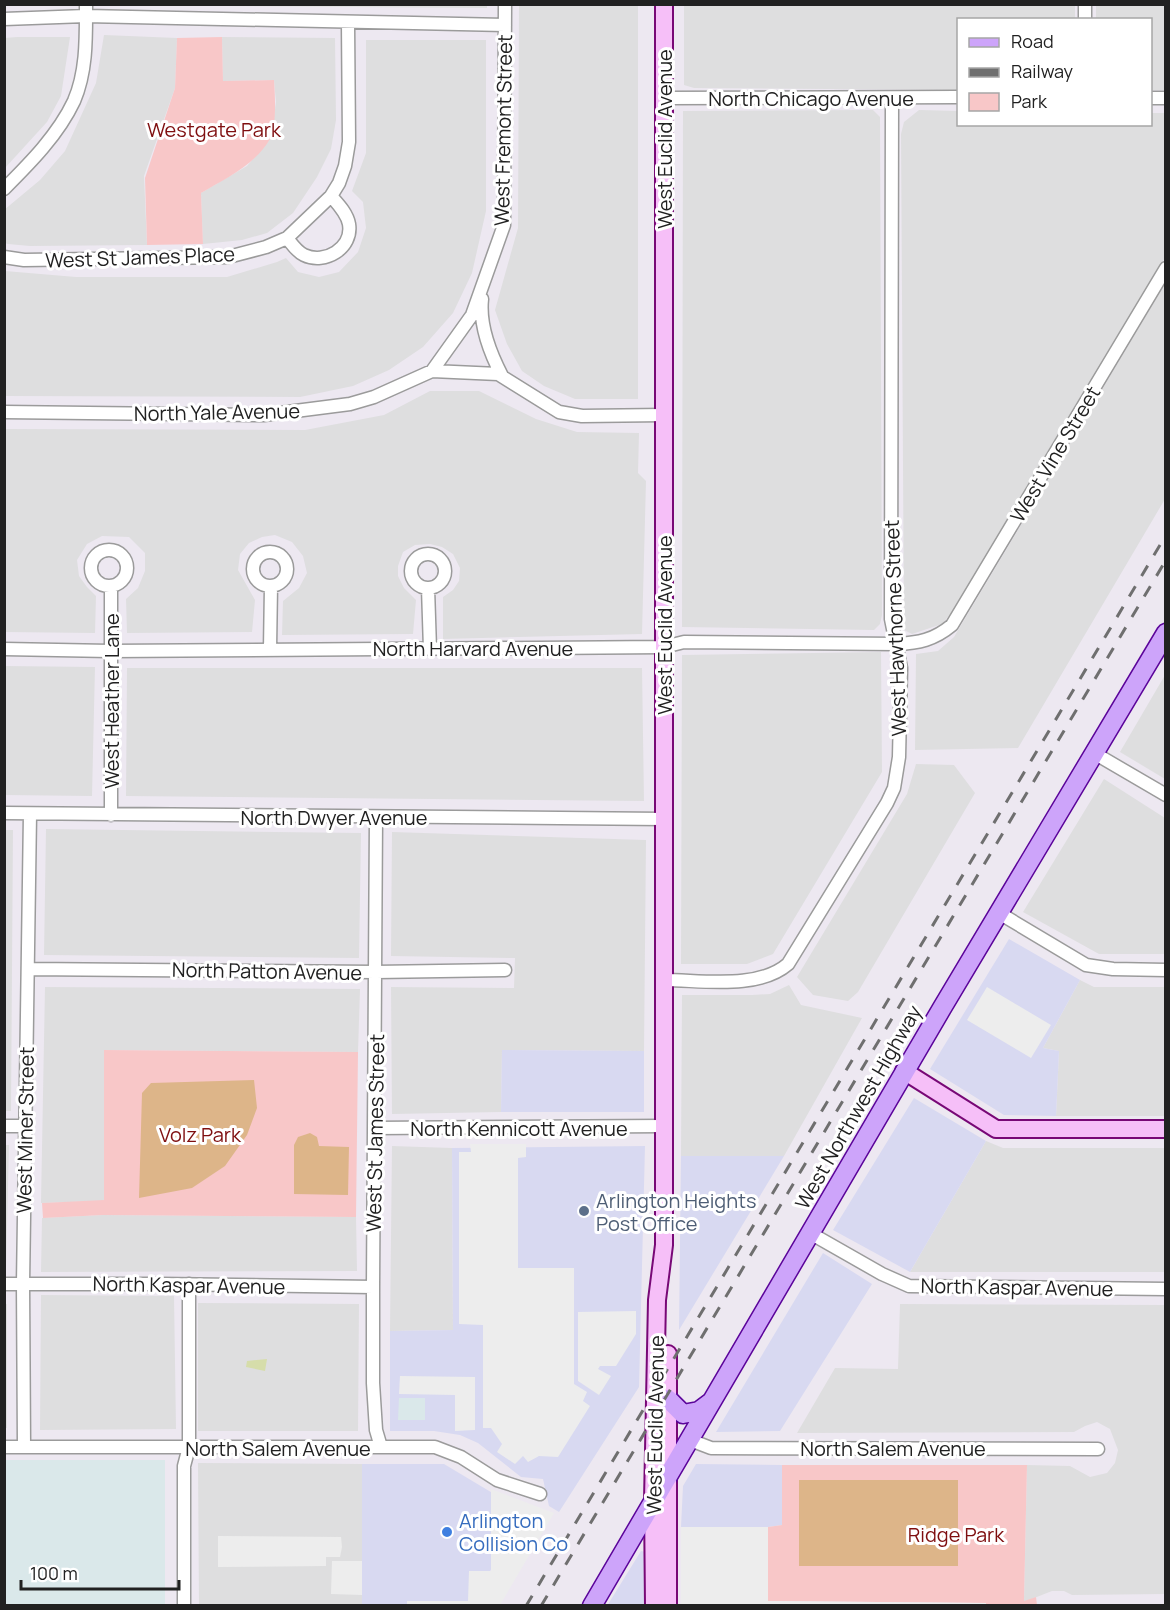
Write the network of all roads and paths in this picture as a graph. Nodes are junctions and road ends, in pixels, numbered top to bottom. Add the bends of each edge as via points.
1 (505, 4) edge
2 (664, 4) edge
3 (86, 10) edge
4 (4, 19) edge
5 (348, 23) junction
6 (505, 25) junction
7 (957, 97) edge
8 (664, 98) junction
9 (892, 98) junction
10 (4, 189) edge
11 (331, 196) junction
12 (287, 238) junction
13 (4, 257) edge
14 (1166, 268) edge
15 (483, 289) junction
16 (432, 371) junction
17 (502, 376) junction
18 (4, 412) edge
19 (664, 415) junction
20 (271, 586) dead end
21 (111, 587) dead end
22 (428, 588) dead end
23 (1166, 633) edge
24 (939, 635) joint
25 (896, 644) junction
26 (664, 647) junction
27 (4, 649) edge
28 (270, 649) junction
29 (430, 649) junction
30 (110, 651) junction
31 (1094, 753) junction
32 (1166, 795) edge
33 (4, 813) edge
34 (30, 814) junction
35 (111, 814) junction
36 (376, 817) junction
37 (664, 819) junction
38 (999, 913) junction
39 (28, 969) junction
40 (505, 970) dead end
41 (1166, 970) edge
42 (376, 972) junction
43 (664, 980) junction
44 (904, 1071) junction
45 (4, 1126) edge
46 (25, 1126) junction
47 (664, 1126) junction
48 (375, 1128) junction
49 (1166, 1129) edge
50 (810, 1233) junction
51 (664, 1245) junction
52 (4, 1284) edge
53 (23, 1284) junction
54 (189, 1284) junction
55 (373, 1287) junction
56 (1166, 1289) edge
57 (668, 1399) junction
58 (713, 1401) junction
59 (690, 1440) junction
60 (4, 1447) edge
61 (24, 1447) junction
62 (189, 1447) junction
63 (381, 1447) junction
64 (1098, 1449) dead end
65 (669, 1474) junction
66 (540, 1494) dead end
67 (653, 1501) junction
68 (184, 1605) edge
69 (592, 1605) edge
70 (654, 1605) edge
71 (668, 1605) edge

1 - 6 street, West Fremont Street
2 - 8 main road, West Euclid Avenue
3 - 4 street
3 - 5 street
3 - 10 street via 86,46 74,101 33,160
5 - 6 street
5 - 11 street, West St James Place via 349,142 345,166
6 - 15 street, West Fremont Street via 504,225
7 - 9 street, North Chicago Avenue
8 - 9 street, North Chicago Avenue
8 - 19 main road, West Euclid Avenue
9 - 25 street, West Hawthorne Street via 891,619
11 - 12 street, West St James Place
11 - 12 street via 349,224 348,238 341,249 329,256 305,256
12 - 13 street, West St James Place via 228,257
14 - 24 street, West Vine Street via 952,625
15 - 16 street, West Fremont Street via 472,315
15 - 17 street, West Fremont Street via 480,308 484,332
16 - 17 street, North Yale Avenue
16 - 18 street, North Yale Avenue via 350,404 264,416
17 - 19 street, North Yale Avenue via 559,412 582,416
19 - 26 main road, West Euclid Avenue
20 - 28 street
21 - 30 street, West Heather Lane
22 - 29 street
23 - 31 main road, West Northwest Highway
24 - 25 street, North Harvard Avenue via 919,643
25 - 26 street, North Harvard Avenue via 684,642
25 - 43 street, West Hawthorne Street via 901,668 899,764 894,788 788,964 752,981
26 - 29 street, North Harvard Avenue
26 - 37 main road, West Euclid Avenue
27 - 30 street, North Harvard Avenue
28 - 29 street, North Harvard Avenue
28 - 30 street, North Harvard Avenue
30 - 35 street, West Heather Lane
31 - 32 street
31 - 38 main road, West Northwest Highway
33 - 34 street, North Dwyer Avenue
34 - 35 street, North Dwyer Avenue
34 - 39 street, West Miner Street
35 - 36 street, North Dwyer Avenue
36 - 37 street, North Dwyer Avenue
36 - 42 street, West St James Street
37 - 43 main road, West Euclid Avenue
38 - 41 street via 1086,965
38 - 44 main road, West Northwest Highway
39 - 42 street, North Patton Avenue
39 - 46 street, West Miner Street
40 - 42 street, North Patton Avenue
42 - 48 street, West St James Street
43 - 47 main road, West Euclid Avenue
44 - 49 main road via 996,1129
44 - 50 main road, West Northwest Highway
45 - 46 street
46 - 53 street, West Miner Street
47 - 48 street, North Kennicott Avenue
47 - 51 main road, West Euclid Avenue
48 - 55 street, West St James Street
50 - 56 street, North Kaspar Avenue via 909,1286
50 - 58 main road, West Northwest Highway
51 - 57 main road, West Euclid Avenue via 669,1290
51 - 67 main road, West Euclid Avenue via 657,1300
52 - 53 street, North Kaspar Avenue
53 - 54 street, North Kaspar Avenue
53 - 61 street, West Miner Street
54 - 55 street, North Kaspar Avenue
54 - 62 street
55 - 63 street, West St James Street via 373,1383
57 - 58 main road via 683,1414 699,1411
57 - 65 main road, West Euclid Avenue
58 - 59 main road, West Northwest Highway
59 - 64 street, North Salem Avenue via 711,1448
59 - 65 main road, West Northwest Highway
60 - 61 street, North Salem Avenue
61 - 62 street, North Salem Avenue
62 - 63 street, North Salem Avenue
62 - 68 street via 184,1466
63 - 66 street, North Salem Avenue via 435,1447 461,1457 497,1480
65 - 67 main road, West Northwest Highway
65 - 71 main road, West Euclid Avenue
67 - 69 main road, West Northwest Highway
67 - 70 main road, West Euclid Avenue

